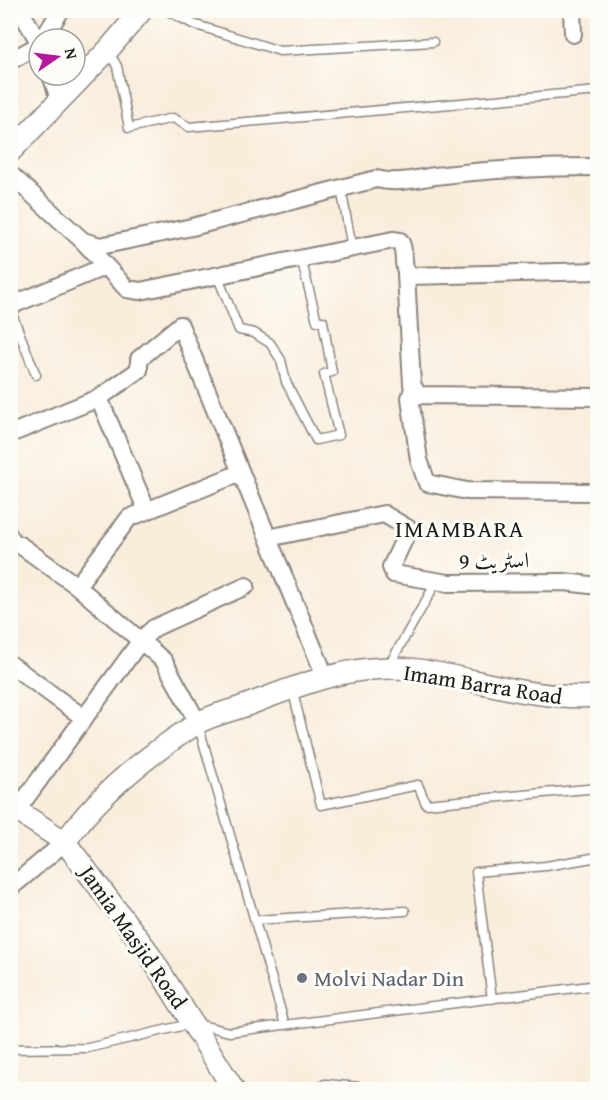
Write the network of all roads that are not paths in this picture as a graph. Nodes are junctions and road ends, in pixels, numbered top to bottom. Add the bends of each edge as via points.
1 (20, 10) edge
2 (61, 10) edge
3 (142, 10) edge
4 (166, 10) edge
5 (572, 10) edge
6 (30, 27) edge
7 (50, 27) edge
8 (573, 34) dead end
9 (433, 42) dead end
10 (27, 50) edge
11 (108, 50) junction
12 (10, 61) edge
13 (55, 87) edge
14 (597, 91) edge
15 (59, 99) junction
16 (10, 152) edge
17 (597, 167) edge
18 (10, 174) edge
19 (341, 188) junction
20 (83, 241) junction
21 (352, 248) junction
22 (302, 258) junction
23 (106, 266) junction
24 (597, 271) edge
25 (406, 273) junction
26 (217, 275) junction
27 (10, 308) edge
28 (36, 375) dead end
29 (413, 388) junction
30 (99, 398) junction
31 (597, 398) edge
32 (10, 435) edge
33 (240, 473) junction
34 (597, 492) edge
35 (147, 511) junction
36 (10, 530) edge
37 (268, 538) junction
38 (20, 545) joint
39 (437, 581) junction
40 (77, 586) junction
41 (246, 586) dead end
42 (597, 586) edge
43 (142, 639) junction
44 (10, 664) edge
45 (386, 670) junction
46 (325, 676) junction
47 (292, 688) junction
48 (597, 696) edge
49 (84, 718) junction
50 (198, 723) junction
51 (597, 788) edge
52 (14, 808) edge
53 (65, 842) junction
54 (597, 856) edge
55 (10, 888) edge
56 (405, 911) dead end
57 (255, 920) junction
58 (597, 985) edge
59 (492, 999) junction
60 (194, 1023) junction
61 (285, 1025) junction
62 (10, 1049) edge
63 (234, 1089) edge
64 (316, 1089) edge
65 (394, 1089) edge

1 - 6 street
2 - 7 street
3 - 11 street
4 - 9 lane via 193,24 280,51
5 - 8 street
10 - 12 street
11 - 14 lane via 117,66 129,128 173,118 189,128
11 - 15 street
13 - 15 street
15 - 16 street
17 - 19 street via 442,175 394,183 376,179
18 - 20 street
19 - 20 street via 192,227 100,246
19 - 21 lane
20 - 23 street
21 - 22 street
21 - 25 street via 400,241
22 - 26 street
22 - 26 lane via 317,321 323,321 332,372 324,374 339,435 316,440 286,382 281,360 270,343 254,333 239,330
23 - 26 street via 127,289 140,291
23 - 27 street
24 - 25 street via 411,276
25 - 29 street
27 - 28 lane
29 - 31 street via 418,395
29 - 34 street via 410,398 419,460 427,483 467,491
30 - 32 street
30 - 33 street via 139,370 139,359 180,325
30 - 35 street
33 - 35 street
33 - 37 street
35 - 40 street via 129,518
36 - 38 lane
37 - 39 street, اسٹریٹ 9 via 384,514 409,529 391,573
37 - 46 street
38 - 40 street
39 - 42 street, اسٹریٹ 9 via 566,582
39 - 45 lane
40 - 43 street
41 - 43 street via 154,628
43 - 49 street
43 - 50 street via 164,661
44 - 49 street
45 - 46 street, Imam Barra Road via 354,670
45 - 48 street, Imam Barra Road via 417,670 506,690 576,698
46 - 47 street, Imam Barra Road
47 - 50 street, Imam Barra Road
47 - 51 lane via 321,804 418,785 426,804
49 - 52 street
50 - 53 street, Imam Barra Road via 84,814
50 - 57 lane
52 - 53 street, Jamia Masjid Road
53 - 55 street
53 - 60 street, Jamia Masjid Road via 146,949
54 - 59 lane via 546,866 476,872
56 - 57 lane
57 - 61 lane
58 - 59 lane
59 - 61 lane
60 - 61 lane via 229,1032
60 - 62 lane via 88,1048
60 - 63 street, Jamia Masjid Road
64 - 65 lane via 325,1084

